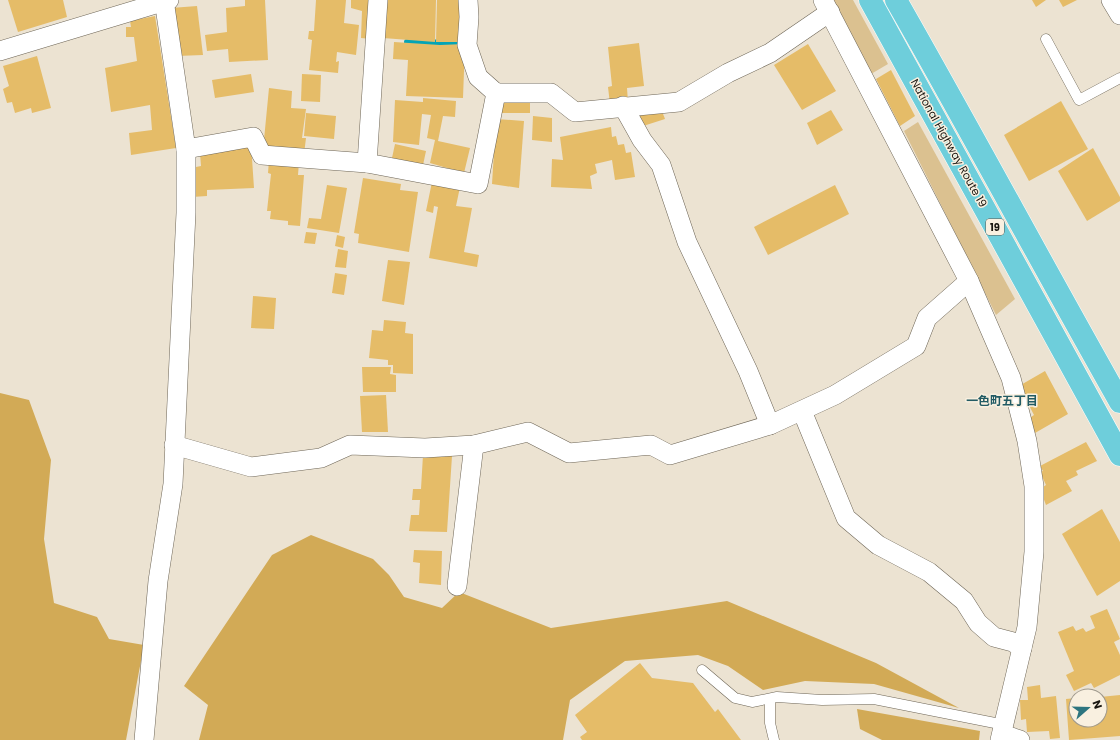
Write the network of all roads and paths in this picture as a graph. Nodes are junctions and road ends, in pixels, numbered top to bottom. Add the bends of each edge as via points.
1 (378, 0) edge
2 (468, 0) edge
3 (870, 0) edge
4 (896, 0) edge
5 (1111, 0) edge
6 (166, 1) edge
7 (826, 6) edge
8 (1120, 15) edge
9 (1046, 39) dead end
10 (0, 51) edge
11 (1120, 78) edge
12 (496, 93) junction
13 (623, 106) junction
14 (186, 149) junction
15 (367, 163) junction
16 (969, 281) junction
17 (1120, 402) edge
18 (802, 411) junction
19 (770, 425) junction
20 (174, 445) junction
21 (474, 445) junction
22 (1120, 455) edge
23 (457, 586) dead end
24 (1022, 648) junction
25 (702, 670) dead end
26 (770, 699) junction
27 (1002, 733) edge
28 (144, 740) edge
29 (774, 740) edge
30 (1020, 740) edge

1 - 15 street
2 - 12 street via 467,45 478,77
3 - 22 highway, National Highway Route 19 / 19
4 - 17 highway, 19
5 - 8 street
6 - 10 street
6 - 14 street
7 - 13 street via 770,53 728,73 679,102
7 - 16 street
9 - 11 lane via 1079,100
12 - 13 street via 551,94 575,112
12 - 15 street via 478,184
13 - 19 street via 642,140 661,165 687,242 748,371
14 - 15 street via 253,137 262,155
14 - 20 street via 186,213
16 - 18 street via 927,318 916,346 835,395
16 - 24 street via 1012,378 1034,486 1034,552 1027,627
18 - 19 street
18 - 24 street via 846,518 878,545 929,572 964,601 978,623 994,637 1013,642
19 - 21 street via 670,455 651,445 569,453 528,432
20 - 21 street via 251,467 321,458 350,445 425,448
20 - 28 street via 173,484 158,581
21 - 23 street
24 - 27 street
25 - 26 lane via 735,698 752,702
26 - 27 lane via 874,699
26 - 29 lane via 770,723
27 - 30 street

